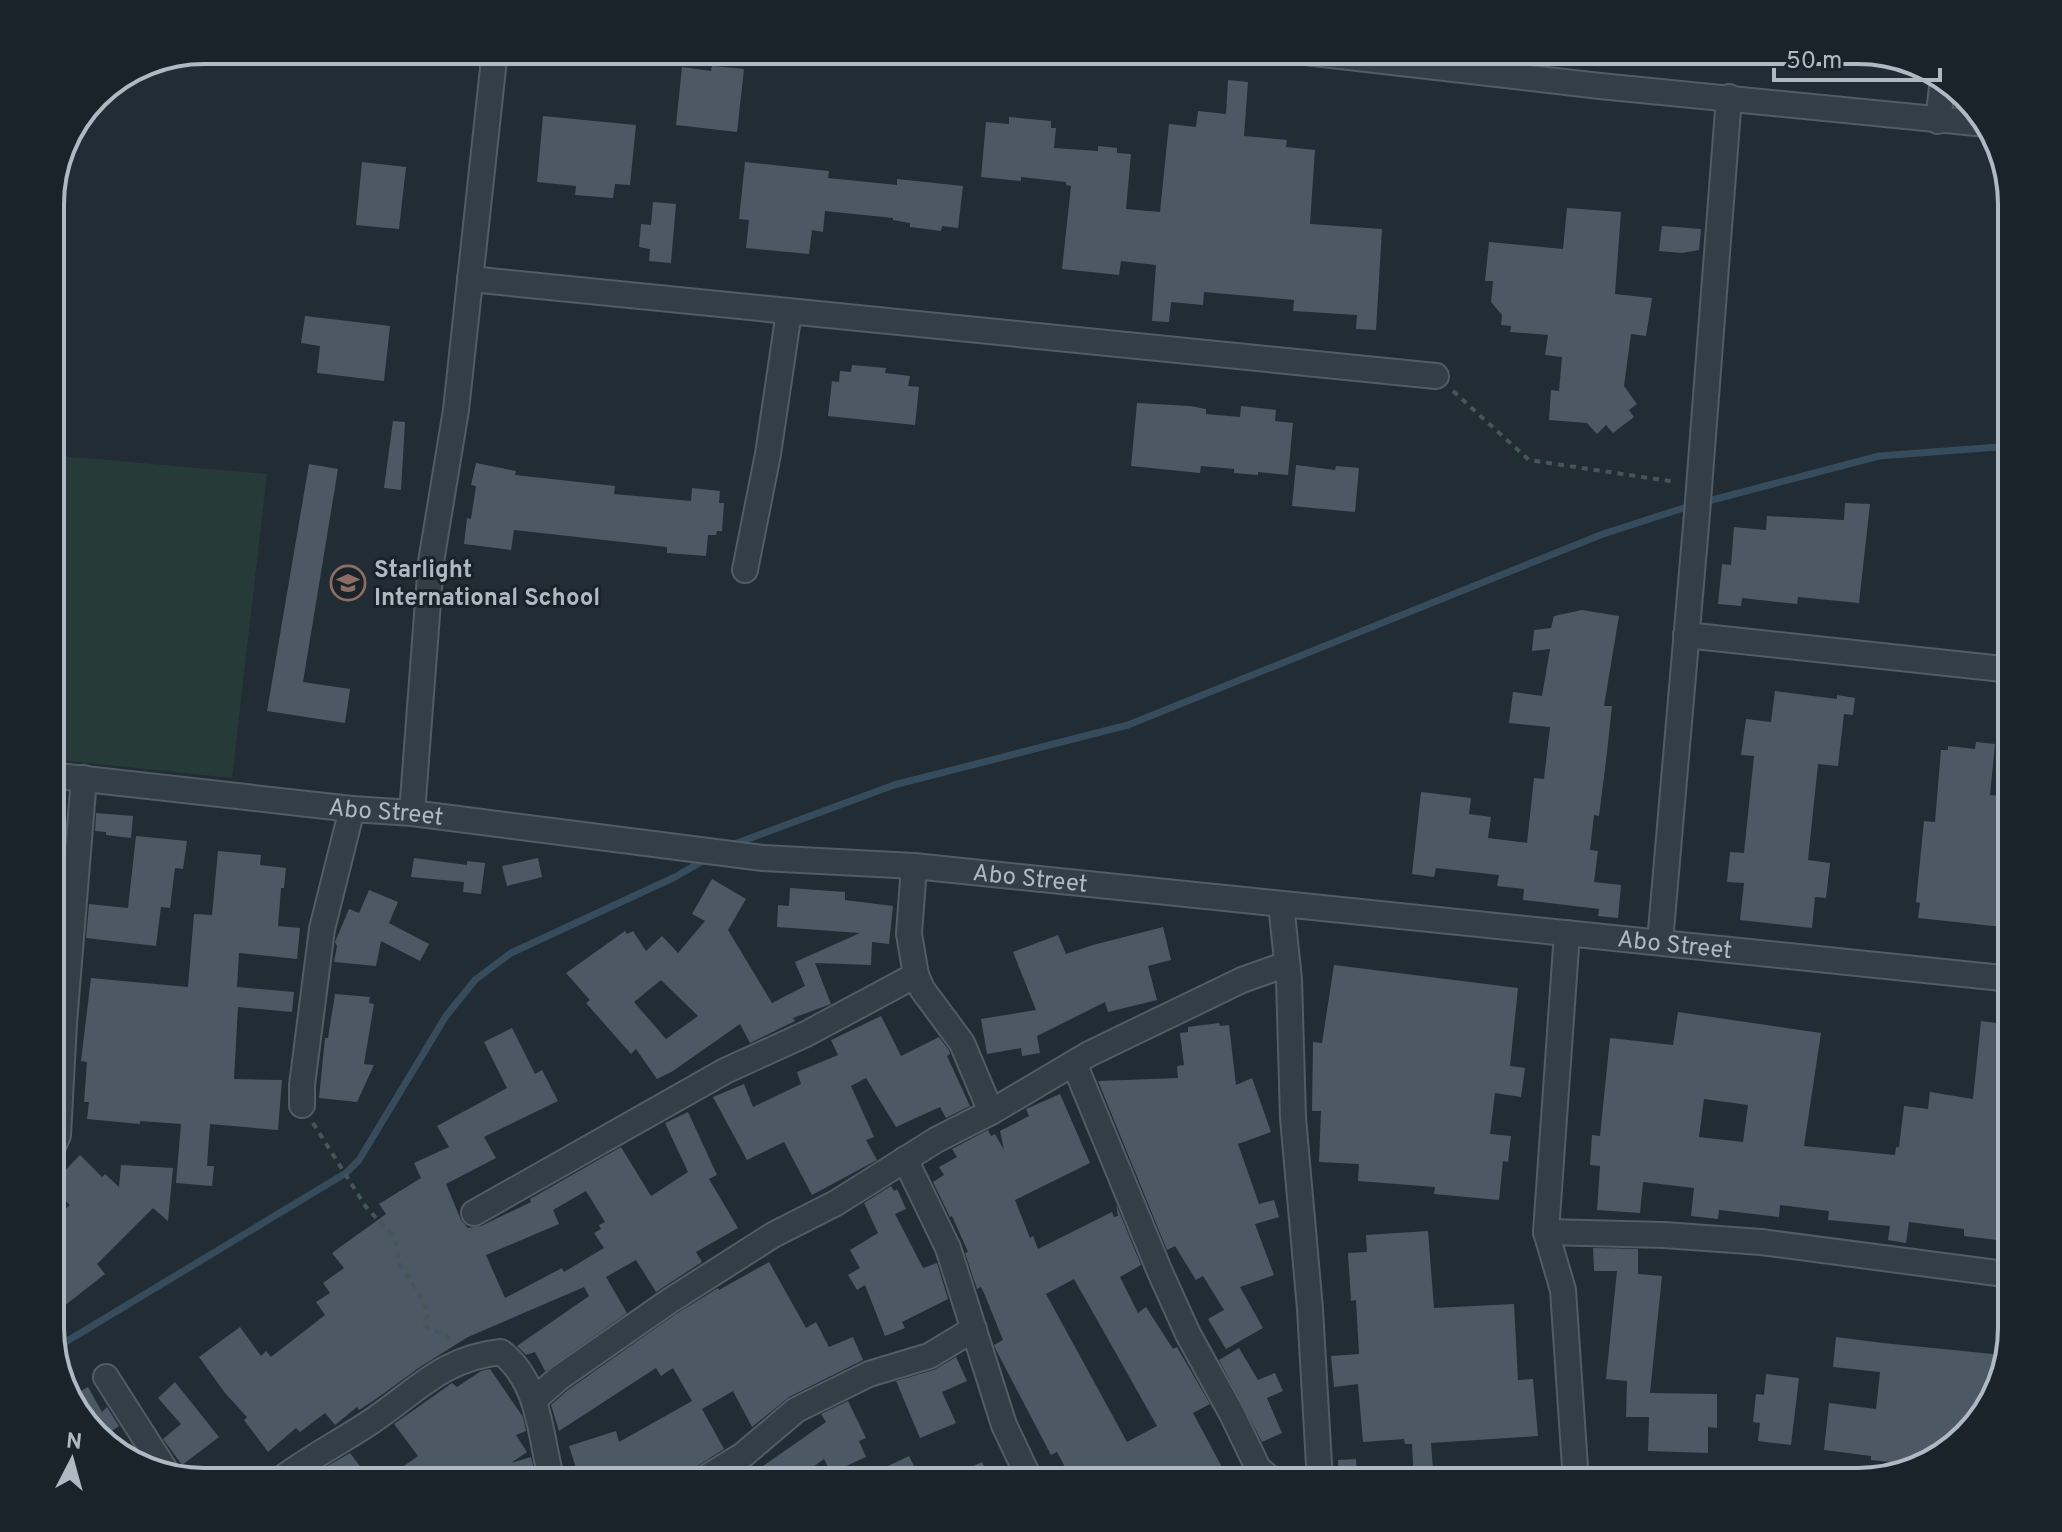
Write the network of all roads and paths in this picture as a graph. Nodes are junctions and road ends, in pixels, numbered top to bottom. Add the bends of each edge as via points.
1 (493, 64) edge
2 (1486, 64) edge
3 (1941, 92) edge
4 (1729, 97) junction
5 (1938, 121) junction
6 (1972, 123) edge
7 (470, 279) junction
8 (789, 312) junction
9 (1436, 376) joint
10 (1700, 485) junction
11 (745, 570) dead end
12 (1686, 635) junction
13 (1998, 668) edge
14 (64, 776) edge
15 (84, 778) junction
16 (352, 809) junction
17 (412, 813) junction
18 (914, 866) junction
19 (1281, 904) junction
20 (1567, 933) junction
21 (1660, 942) junction
22 (1287, 964) junction
23 (916, 975) junction
24 (1998, 978) edge
25 (64, 1023) edge
26 (1074, 1063) junction
27 (302, 1105) joint
28 (991, 1112) junction
29 (905, 1159) junction
30 (474, 1213) dead end
31 (1546, 1232) junction
32 (1998, 1273) edge
33 (974, 1329) junction
34 (456, 1362) junction
35 (106, 1377) dead end
36 (535, 1399) junction
37 (160, 1461) edge
38 (299, 1468) edge
39 (549, 1468) edge
40 (722, 1468) edge
41 (1024, 1468) edge
42 (1258, 1468) edge
43 (1319, 1468) edge
44 (1575, 1468) edge

1 - 7 street
2 - 4 street
3 - 5 street
4 - 5 street
4 - 10 street
5 - 6 street
7 - 8 street
7 - 17 street via 456,410 431,562
8 - 9 street
8 - 11 street
9 - 10 path via 1529,460
10 - 12 street
12 - 13 street
12 - 21 street
14 - 15 street, Abo Street
15 - 16 street, Abo Street
15 - 25 street
16 - 17 street, Abo Street
16 - 27 street via 320,940
17 - 18 street, Abo Street via 763,858
18 - 19 street, Abo Street
18 - 23 street via 909,934
19 - 20 street, Abo Street
19 - 22 street
20 - 21 street, Abo Street
20 - 31 street
21 - 24 street, Abo Street
22 - 26 street via 1242,980
22 - 43 street
23 - 28 street via 962,1043
23 - 30 street via 725,1071
26 - 28 street
26 - 42 street via 1188,1334
27 - 34 path via 366,1207 393,1236 401,1268 425,1303 425,1326 448,1337
28 - 29 street
29 - 33 street via 948,1248
29 - 36 street via 678,1296
31 - 32 street via 1761,1242
31 - 44 street via 1563,1290
33 - 40 street via 929,1356 869,1374 796,1410
33 - 41 street via 1004,1425
34 - 36 street via 501,1352 514,1362
34 - 38 street
35 - 37 street
36 - 39 street

